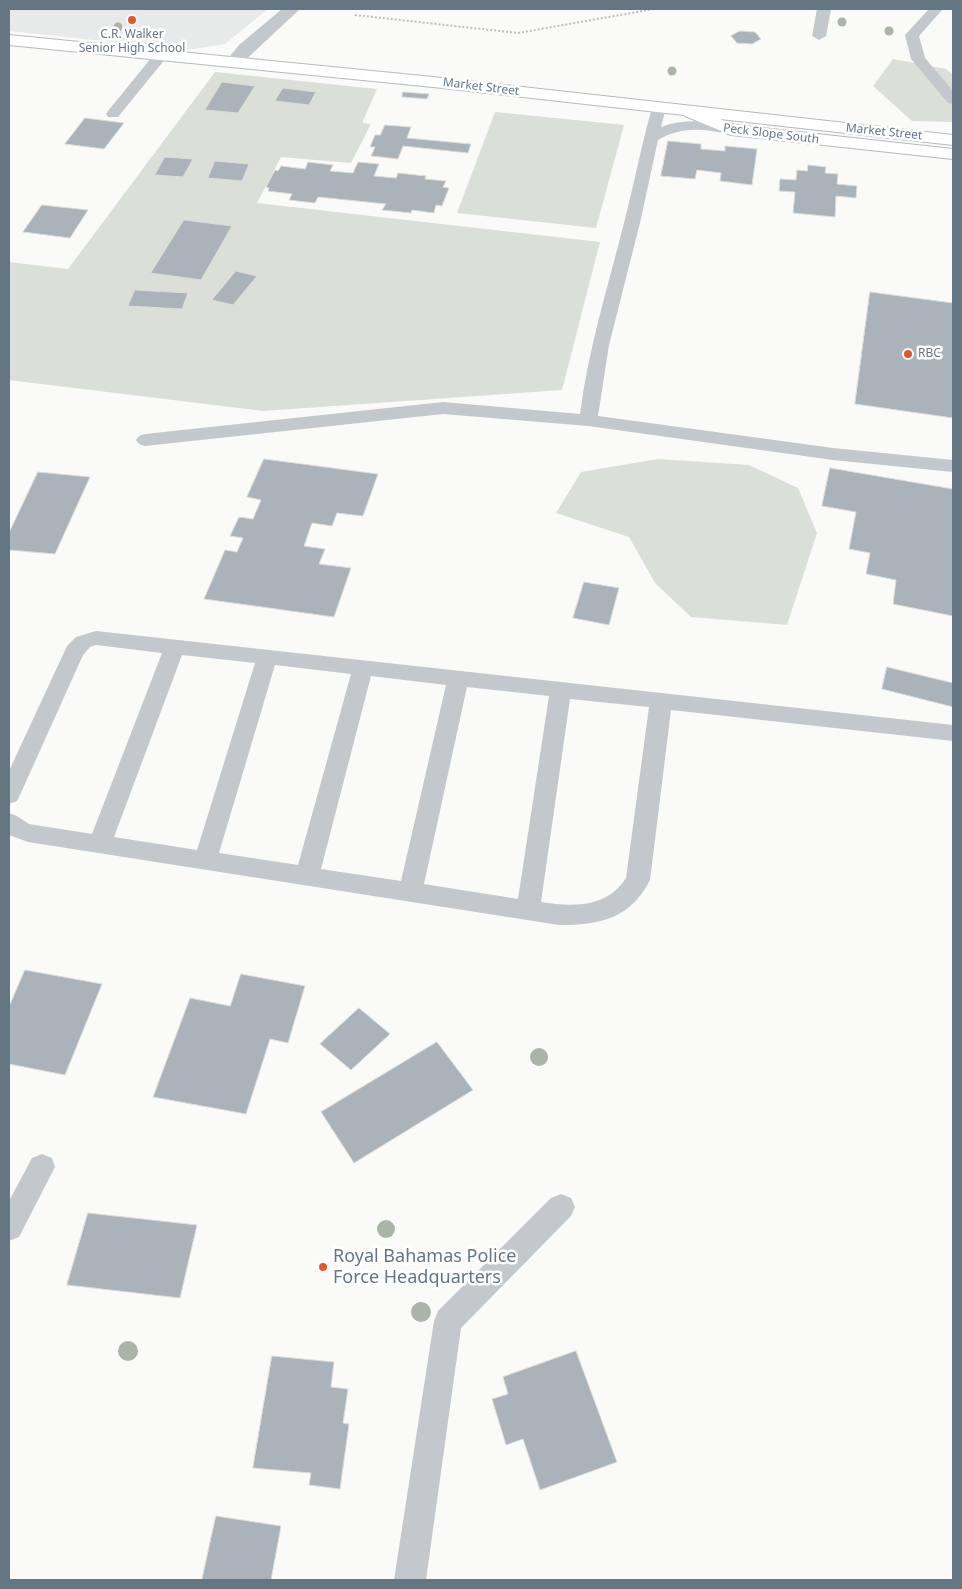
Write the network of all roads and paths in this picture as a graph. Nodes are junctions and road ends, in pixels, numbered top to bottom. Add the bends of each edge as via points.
1 (292, 9) edge
2 (654, 9) edge
3 (824, 9) edge
4 (936, 9) edge
5 (355, 15) dead end
6 (819, 36) dead end
7 (11, 42) edge
8 (161, 55) junction
9 (234, 61) junction
10 (953, 100) edge
11 (659, 108) junction
12 (692, 112) junction
13 (113, 114) dead end
14 (731, 130) junction
15 (651, 138) junction
16 (953, 140) edge
17 (953, 154) edge
18 (588, 420) junction
19 (145, 440) dead end
20 (953, 466) edge
21 (175, 647) junction
22 (267, 657) junction
23 (363, 667) junction
24 (458, 678) junction
25 (561, 689) junction
26 (661, 700) junction
27 (953, 733) edge
28 (9, 795) edge
29 (9, 822) edge
30 (100, 844) junction
31 (205, 860) junction
32 (308, 876) junction
33 (410, 892) junction
34 (528, 910) junction
35 (42, 1167) dead end
36 (561, 1207) dead end
37 (9, 1228) edge
38 (410, 1580) edge

1 - 9 street
2 - 5 path via 518,33
3 - 6 lane
4 - 10 lane via 912,35 918,59
7 - 8 main road, Market Street
8 - 9 main road, Market Street
8 - 13 lane
9 - 11 main road, Market Street
11 - 12 main road, Market Street
11 - 15 lane
12 - 14 main road
12 - 16 main road, Market Street
14 - 15 lane, Peck Slope South via 682,126 663,130
14 - 17 main road, Peck Slope South
15 - 18 lane via 605,327
18 - 19 lane via 443,408
18 - 20 lane via 832,454
21 - 22 lane
21 - 28 lane via 96,638 78,645
21 - 30 lane
22 - 23 lane
22 - 31 lane
23 - 24 lane
23 - 32 lane
24 - 25 lane
24 - 33 lane
25 - 26 lane
25 - 34 lane
26 - 27 lane
26 - 34 lane via 638,880 631,893 620,903 583,915
29 - 30 lane via 28,833
30 - 31 lane
31 - 32 lane
32 - 33 lane
33 - 34 lane
35 - 37 lane
36 - 38 lane via 448,1321

